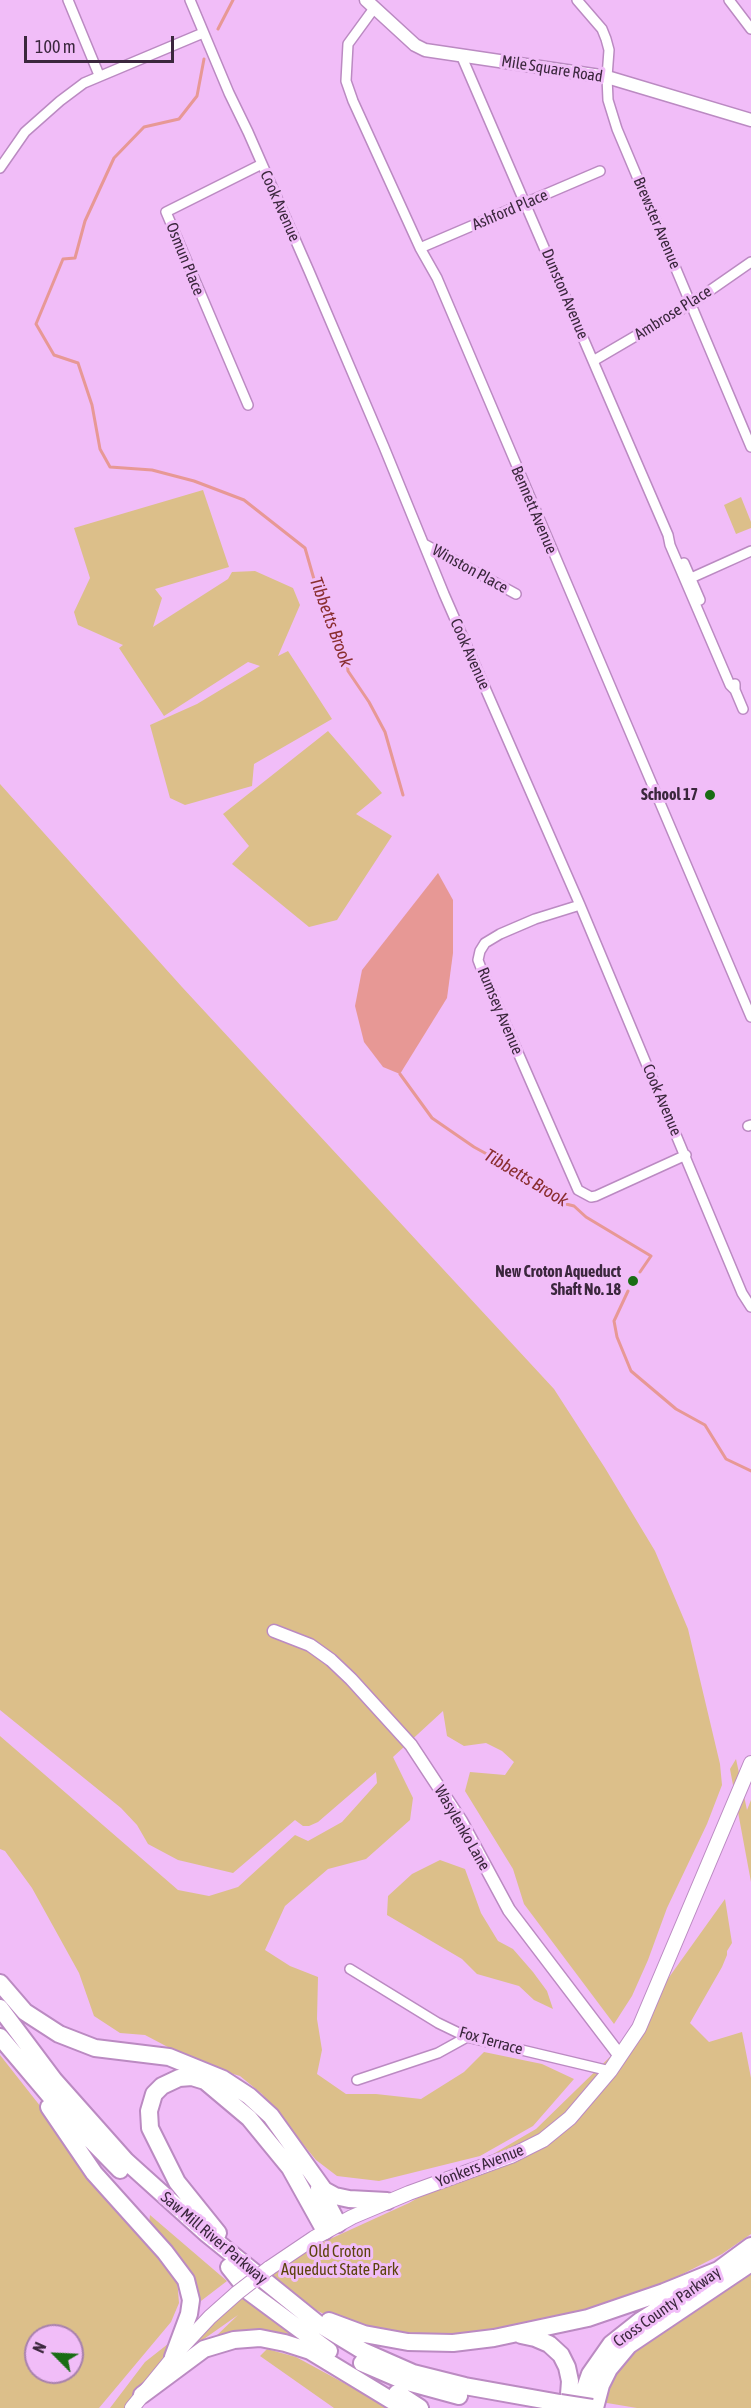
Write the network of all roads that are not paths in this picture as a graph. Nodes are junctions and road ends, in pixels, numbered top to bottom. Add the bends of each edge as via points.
1 (68, 0) edge
2 (190, 0) edge
3 (578, 0) edge
4 (729, 0) edge
5 (370, 4) edge
6 (751, 29) edge
7 (203, 33) junction
8 (461, 55) junction
9 (99, 75) junction
10 (606, 77) junction
11 (751, 120) edge
12 (262, 165) junction
13 (0, 168) edge
14 (600, 171) dead end
15 (526, 204) junction
16 (420, 248) junction
17 (751, 262) edge
18 (692, 303) junction
19 (593, 360) junction
20 (248, 405) dead end
21 (751, 447) edge
22 (668, 535) junction
23 (424, 544) junction
24 (751, 551) edge
25 (691, 578) junction
26 (516, 594) dead end
27 (735, 690) junction
28 (743, 709) dead end
29 (580, 904) junction
30 (751, 1017) edge
31 (686, 1155) junction
32 (751, 1307) edge
33 (274, 1631) dead end
34 (751, 1763) edge
35 (350, 1969) dead end
36 (0, 1983) edge
37 (0, 2008) edge
38 (0, 2037) edge
39 (467, 2037) junction
40 (620, 2056) junction
41 (22, 2063) junction
42 (610, 2071) junction
43 (357, 2080) dead end
44 (310, 2171) junction
45 (387, 2201) junction
46 (332, 2228) junction
47 (751, 2246) edge
48 (751, 2263) edge
49 (238, 2267) junction
50 (721, 2269) junction
51 (293, 2304) junction
52 (517, 2335) junction
53 (173, 2357) junction
54 (137, 2401) edge
55 (564, 2405) edge
56 (404, 2408) edge
57 (420, 2408) edge
58 (527, 2408) edge
59 (578, 2408) edge
60 (593, 2408) edge

1 - 9 street
2 - 7 street, Cook Avenue
3 - 10 street, Brewster Avenue via 606,39
4 - 6 street
5 - 8 street, Mile Square Road via 415,45
5 - 16 street, Bennett Avenue via 348,44 346,81
7 - 9 street
7 - 12 street, Cook Avenue
8 - 10 street, Mile Square Road
8 - 15 street, Dunston Avenue
9 - 13 street via 60,101 26,132
10 - 11 street, Mile Square Road
10 - 18 street, Brewster Avenue via 617,129
12 - 20 street, Osmun Place via 166,212
12 - 23 street, Cook Avenue
14 - 15 street, Ashford Place
15 - 16 street, Ashford Place
15 - 19 street, Dunston Avenue
16 - 30 street, Bennett Avenue via 437,278
17 - 18 street, Ambrose Place
18 - 19 street, Ambrose Place
18 - 21 street, Brewster Avenue
19 - 22 street, Dunston Avenue
22 - 25 street, Dunston Avenue via 676,543
22 - 27 street, Dunston Avenue
23 - 26 street, Winston Place
23 - 29 street, Cook Avenue
24 - 25 street
25 - 27 street, Dunston Avenue
27 - 28 street, Dunston Avenue
29 - 31 street, Cook Avenue
29 - 31 street, Rumsey Avenue via 500,934 485,943 478,960 578,1190 591,1197
31 - 32 street, Cook Avenue
33 - 40 street, Wasylenko Lane via 310,1645 331,1660 411,1745 461,1821 509,1910
34 - 40 main road, Yonkers Avenue via 652,2000
35 - 39 street, Fox Terrace
36 - 44 highway via 25,2012 67,2038 95,2048 169,2057 223,2079 271,2116
37 - 49 highway, Saw Mill River Parkway via 43,2067 114,2148
38 - 41 highway, Saw Mill River Parkway
39 - 42 street, Fox Terrace
39 - 43 street via 438,2053
40 - 42 main road, Yonkers Avenue
41 - 49 highway, Saw Mill River Parkway via 130,2180
41 - 53 highway via 80,2154 186,2280 191,2300 189,2314
42 - 45 main road, Yonkers Avenue via 570,2118 543,2140 494,2163
44 - 45 highway via 321,2187 335,2196
44 - 46 highway
45 - 46 main road, Yonkers Avenue
46 - 49 highway via 249,2118 205,2081 192,2077 173,2079 162,2085 152,2100 148,2117 152,2134 187,2196
46 - 53 main road, Yonkers Avenue, bridge via 237,2293
47 - 50 highway, Cross County Parkway
48 - 60 highway via 629,2345 609,2369
49 - 51 highway, Saw Mill River Parkway
49 - 57 highway via 248,2291 302,2333
49 - 58 highway, Saw Mill River Parkway via 316,2334 370,2367 438,2392
50 - 52 highway via 608,2312
50 - 59 highway, Cross County Parkway via 611,2344 590,2374
51 - 52 highway via 353,2331 393,2340 446,2343
51 - 55 highway, Saw Mill River Parkway via 348,2342 413,2373
52 - 55 highway via 540,2340 561,2355 570,2381
53 - 54 main road, Yonkers Avenue
54 - 56 highway via 204,2349 234,2340 260,2338 315,2353
55 - 60 highway, Saw Mill River Parkway, bridge

